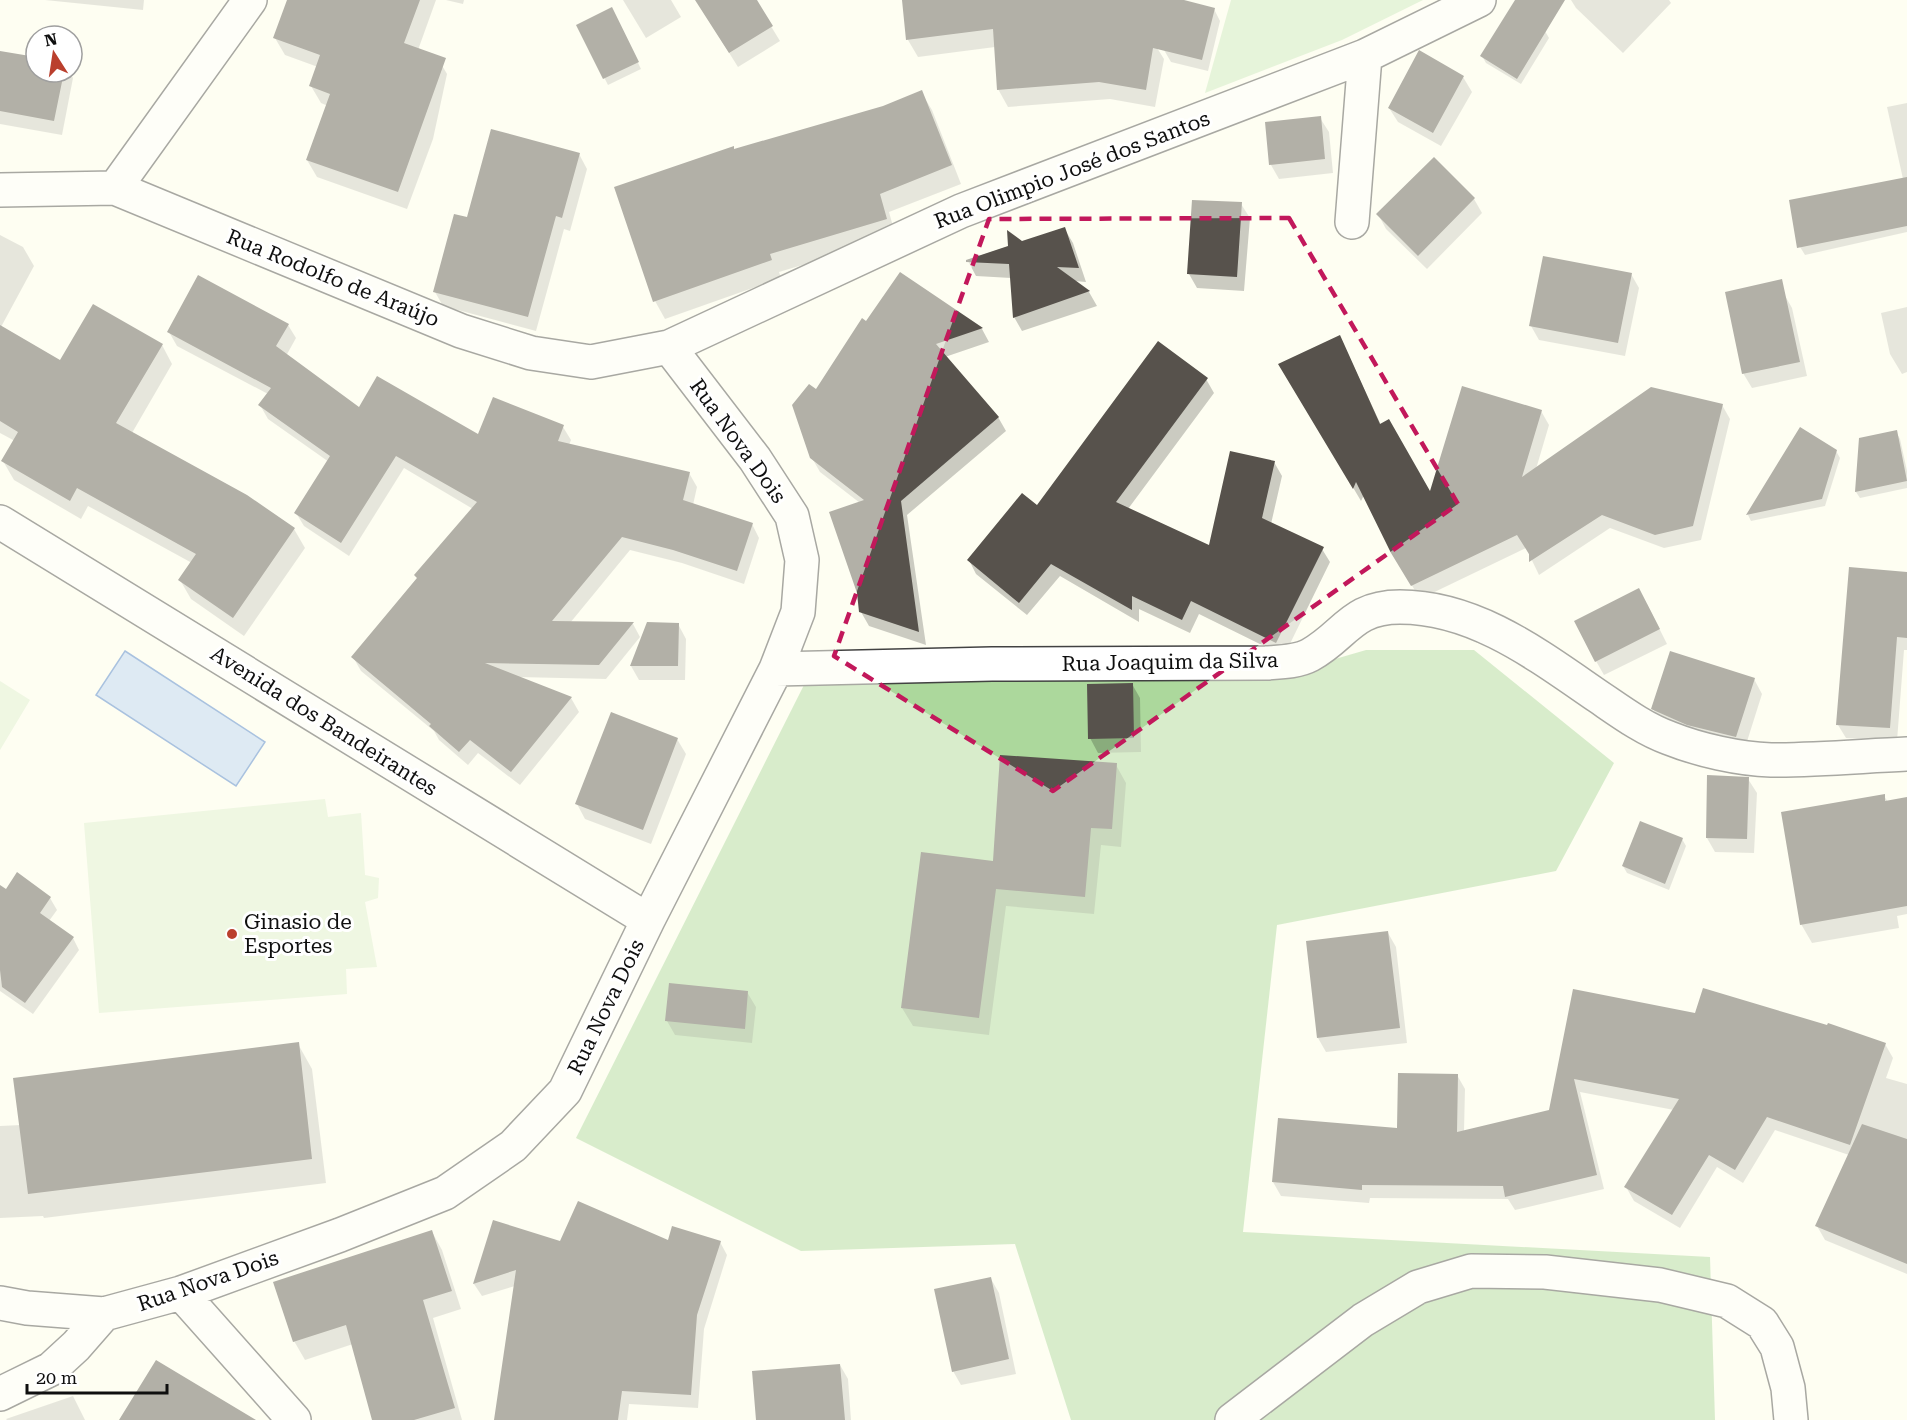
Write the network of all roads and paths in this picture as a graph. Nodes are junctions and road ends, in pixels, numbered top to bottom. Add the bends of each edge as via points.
1 (250, 0) edge
2 (1479, 0) edge
3 (1365, 56) junction
4 (115, 188) junction
5 (0, 190) edge
6 (1352, 222) dead end
7 (669, 347) junction
8 (0, 522) edge
9 (776, 669) junction
10 (1907, 754) edge
11 (648, 920) junction
12 (181, 1293) junction
13 (0, 1303) edge
14 (104, 1314) junction
15 (0, 1394) edge
16 (294, 1420) edge
17 (1233, 1420) edge
18 (1791, 1420) edge

1 - 4 street
2 - 3 street, Rua Olimpio José dos Santos
3 - 6 street
3 - 7 street, Rua Olimpio José dos Santos via 962,211
4 - 5 street, Rua Rodolfo de Araújo
4 - 7 street, Rua Rodolfo de Araújo via 461,330 531,353 591,362
7 - 9 street, Rua Nova Dois via 755,459 792,516 802,560 798,612
8 - 11 street, Avenida dos Bandeirantes
9 - 10 street, Rua Joaquim da Silva via 1275,662 1310,655 1354,618 1374,609 1399,607 1437,610 1503,635 1627,716 1668,738 1711,752 1769,760
9 - 11 street, Rua Nova Dois
11 - 12 street, Rua Nova Dois via 565,1091 513,1146 445,1193
12 - 14 street, Rua Nova Dois
12 - 16 street
13 - 14 street
14 - 15 street via 51,1369
17 - 18 street via 1363,1320 1418,1287 1472,1270 1545,1272 1660,1285 1727,1301 1762,1323 1777,1347 1788,1388

